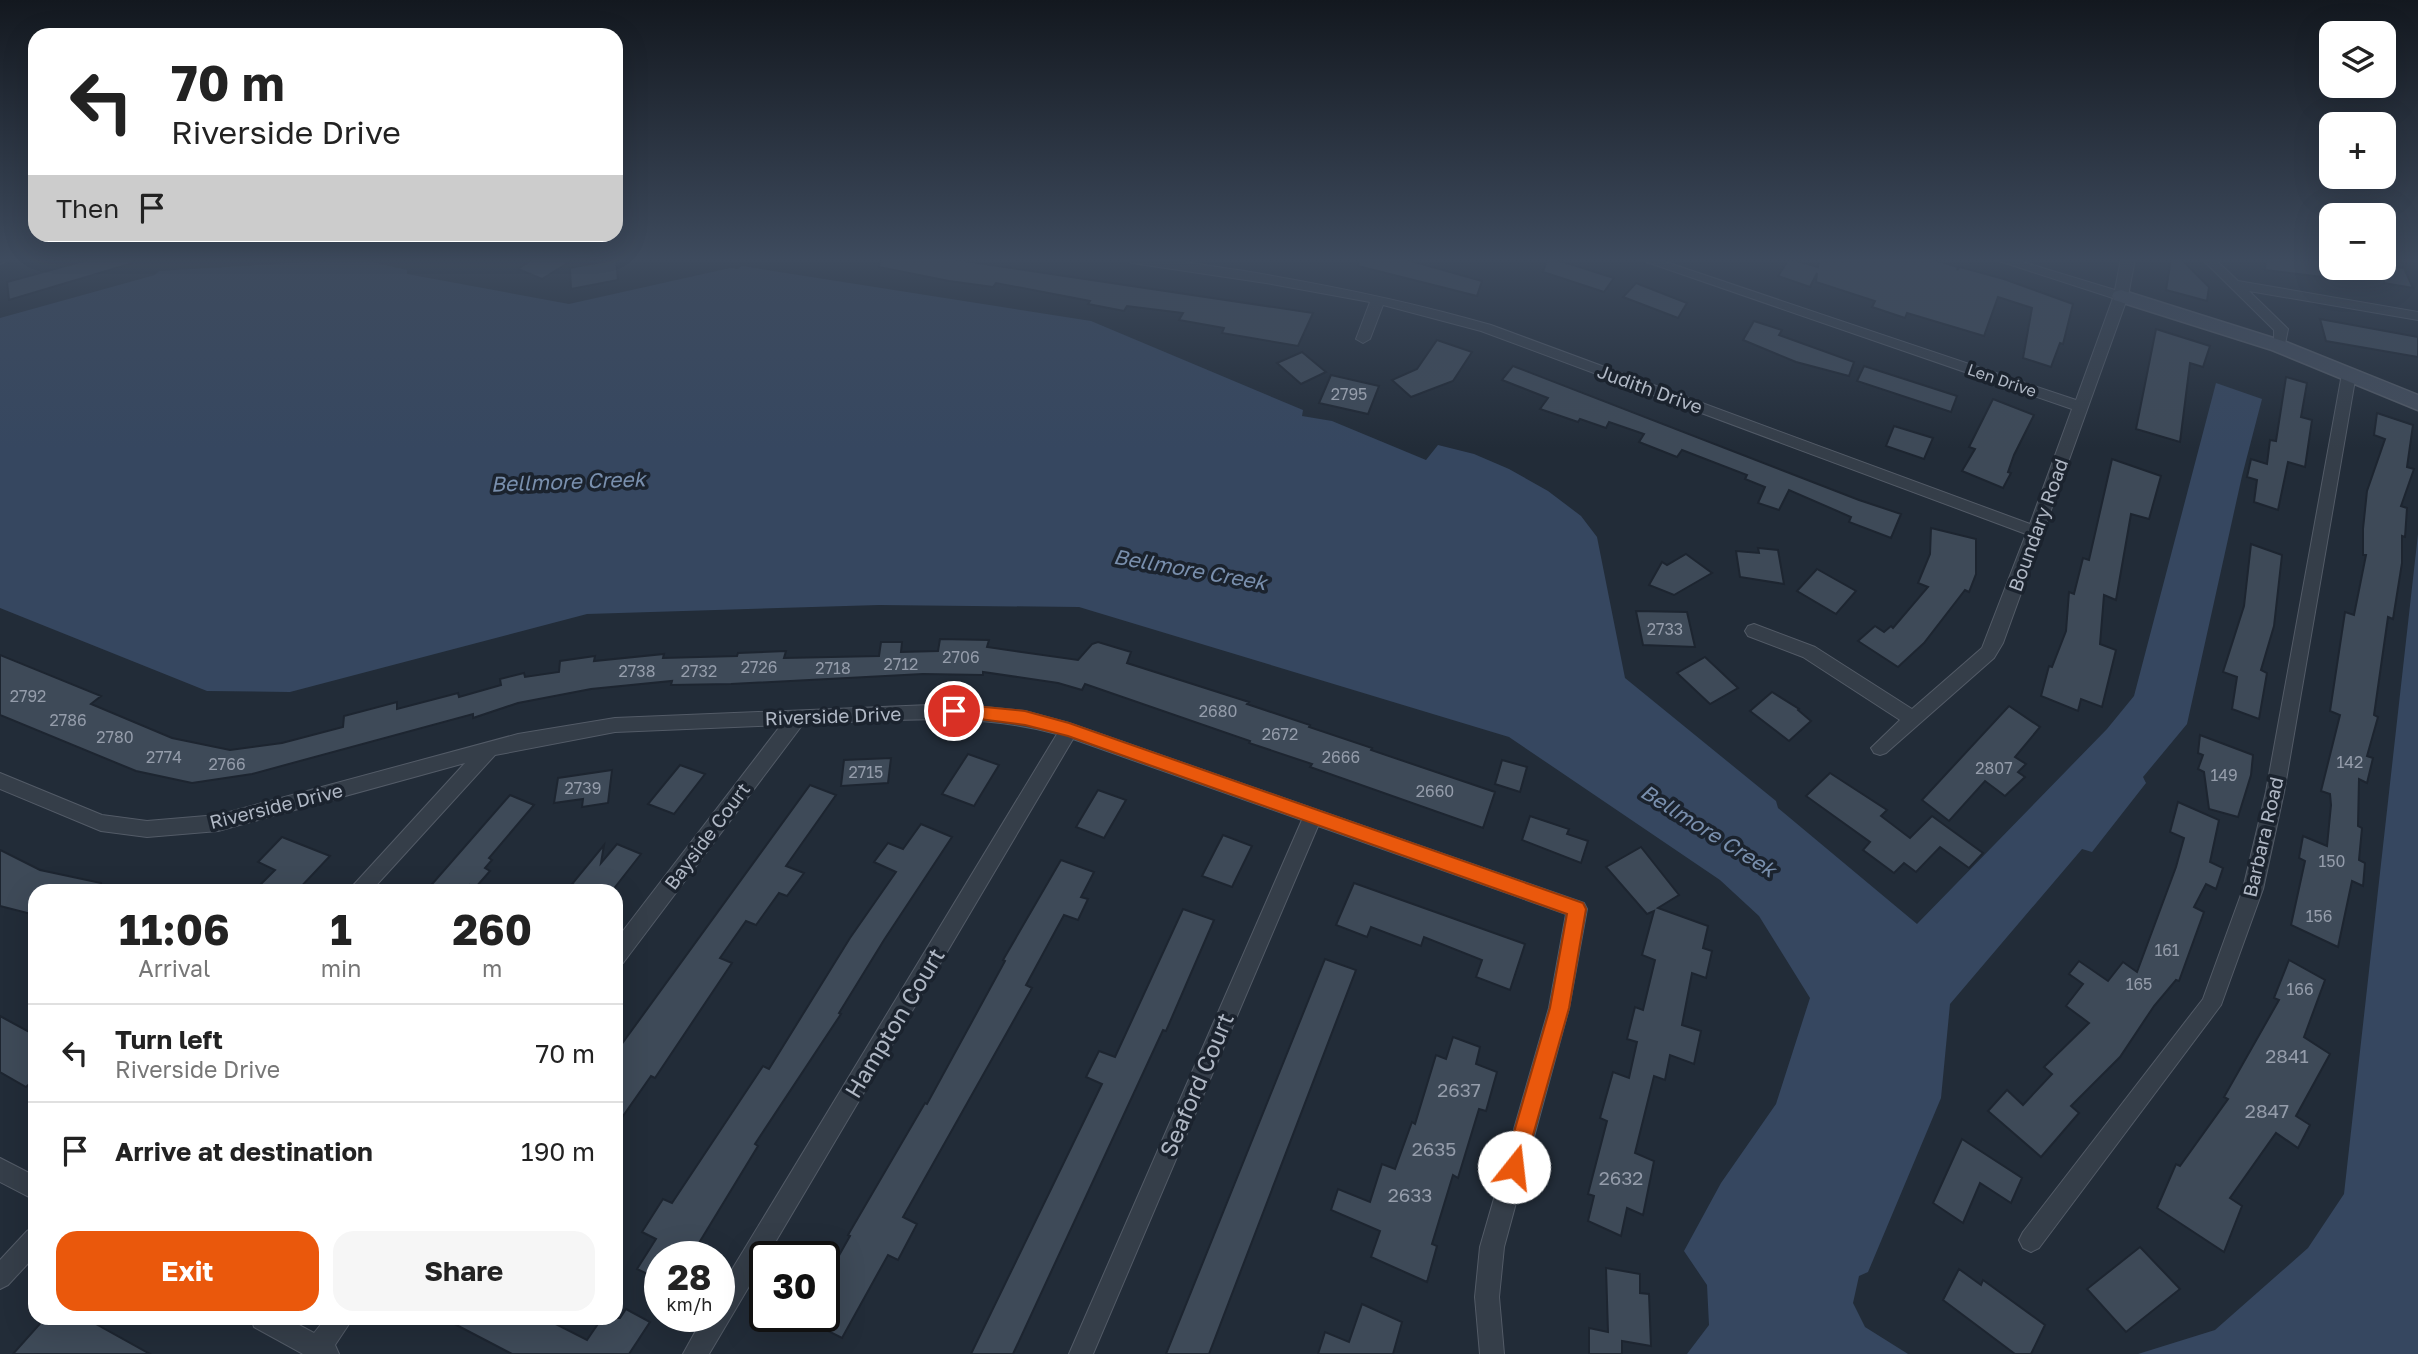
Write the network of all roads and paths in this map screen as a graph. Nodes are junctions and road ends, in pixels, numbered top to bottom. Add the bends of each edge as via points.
1 (1369, 322) edge
2 (1468, 322) edge
3 (1831, 322) edge
4 (2112, 322) edge
5 (2204, 322) edge
6 (2274, 322) edge
7 (1363, 338) dead end
8 (2279, 346) junction
9 (2349, 374) junction
10 (2418, 403) edge
11 (2081, 407) junction
12 (2036, 532) junction
13 (1754, 631) dead end
14 (798, 717) junction
15 (1913, 719) junction
16 (1069, 730) junction
17 (1880, 748) dead end
18 (487, 752) junction
19 (0, 781) edge
20 (1314, 816) junction
21 (364, 884) edge
22 (623, 947) edge
23 (0, 1169) edge
24 (28, 1185) edge
25 (2031, 1240) dead end
26 (28, 1247) edge
27 (0, 1277) edge
28 (735, 1288) edge
29 (276, 1325) edge
30 (337, 1325) edge
31 (709, 1332) edge
32 (322, 1351) edge
33 (695, 1354) edge
34 (1081, 1354) edge
35 (1492, 1354) edge

1 - 7 street
2 - 12 street, Judith Drive
3 - 11 street, Len Drive
4 - 11 street, Boundary Road
5 - 8 street
6 - 8 street via 2281,329
8 - 9 street
9 - 10 street
9 - 25 street, Barbara Road via 2275,792 2253,890 2210,1005
11 - 12 street, Boundary Road
12 - 15 street, Boundary Road via 1988,653
13 - 15 street via 1809,652
14 - 16 street, Riverside Drive via 954,711 1025,718
14 - 18 street, Riverside Drive via 615,725 518,741
14 - 22 street, Bayside Court
15 - 17 street, Boundary Road
16 - 20 street, Riverside Drive
16 - 28 street, Hampton Court
18 - 19 street, Riverside Drive via 218,823 147,829 101,823
18 - 21 street
20 - 34 street, Seaford Court
20 - 35 street, Riverside Drive via 1577,909 1559,1008 1492,1247 1487,1297
23 - 24 street
26 - 27 street
29 - 32 street
30 - 32 street
31 - 33 street, Hampton Court

